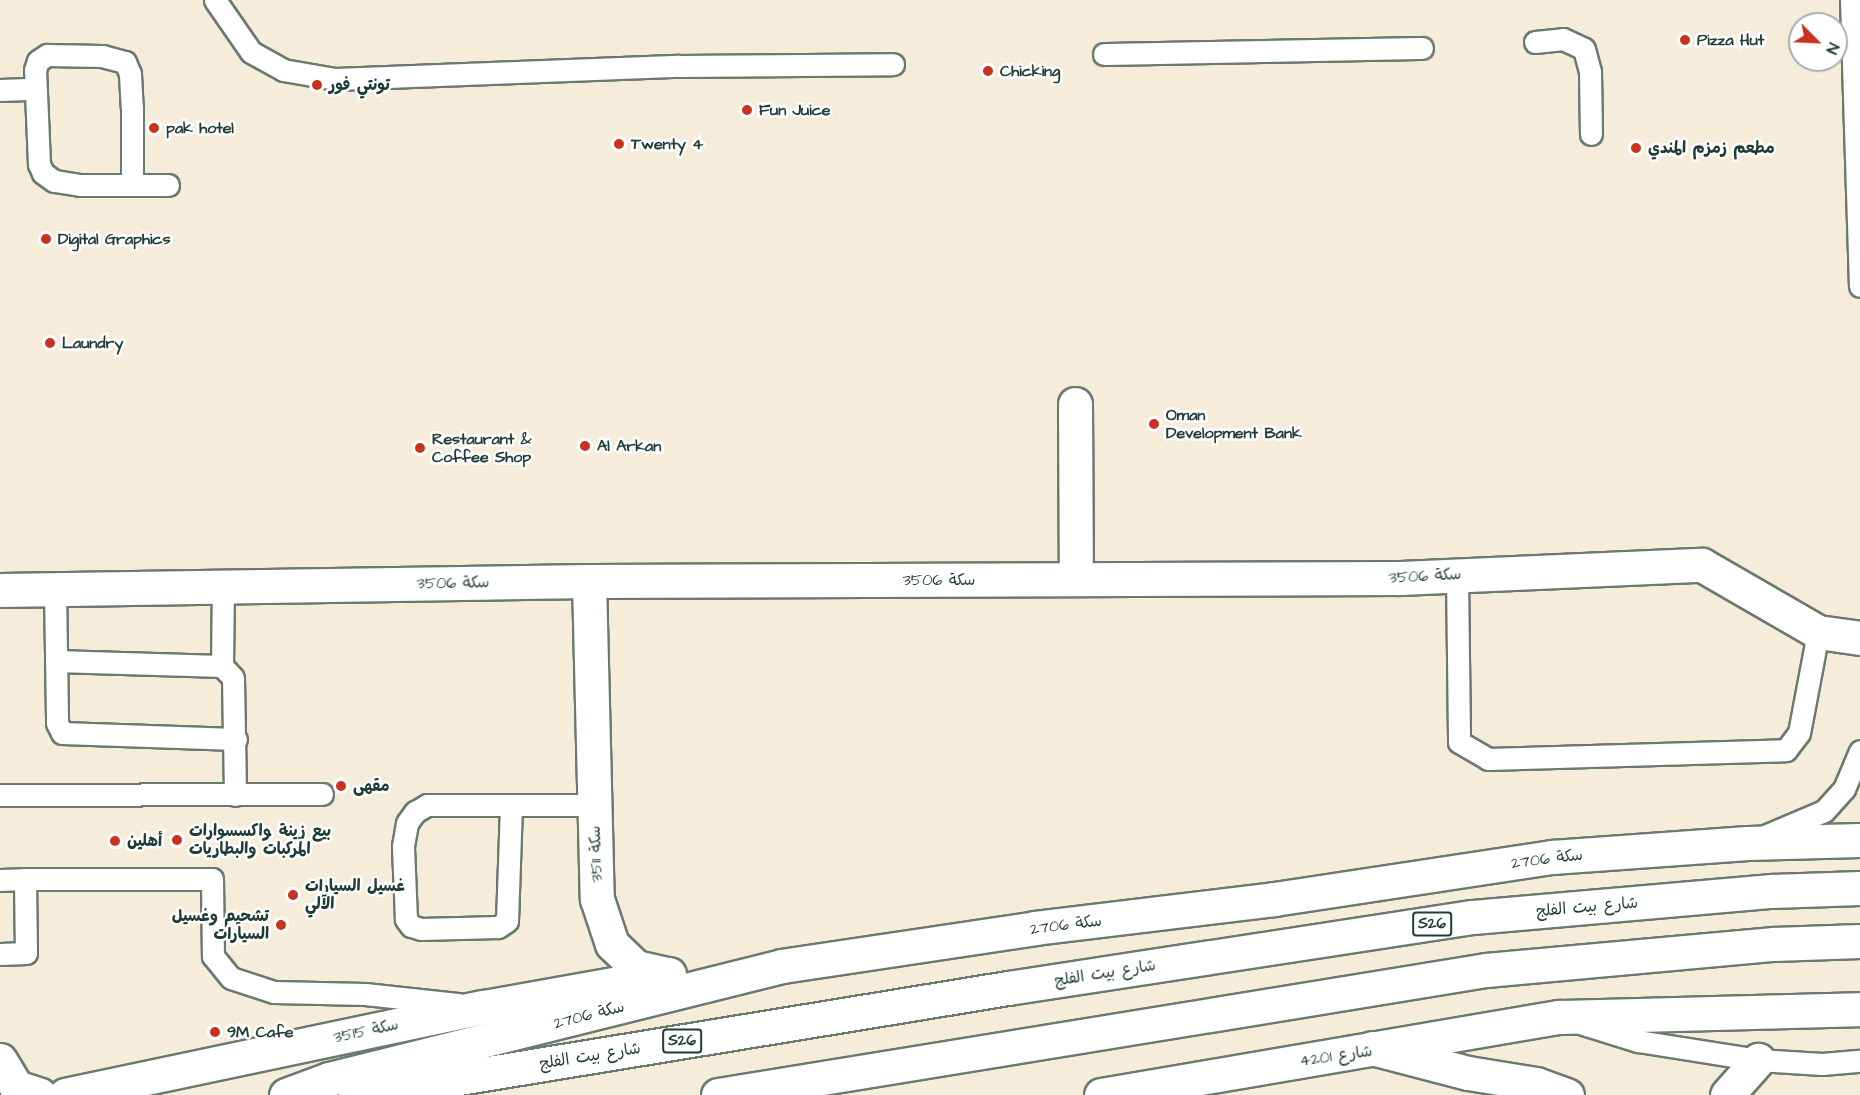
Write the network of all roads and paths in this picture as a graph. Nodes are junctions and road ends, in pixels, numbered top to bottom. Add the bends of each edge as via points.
1 (214, 0) edge
2 (1851, 0) edge
3 (1535, 42) dead end
4 (1422, 48) dead end
5 (1104, 54) dead end
6 (893, 64) dead end
7 (35, 88) junction
8 (0, 90) edge
9 (1591, 134) dead end
10 (1858, 151) edge
11 (132, 185) junction
12 (168, 185) dead end
13 (1858, 202) edge
14 (1860, 286) edge
15 (1075, 404) dead end
16 (1457, 574) junction
17 (1076, 579) junction
18 (589, 581) junction
19 (223, 586) junction
20 (55, 589) junction
21 (0, 590) edge
22 (1818, 632) junction
23 (1860, 638) edge
24 (56, 661) junction
25 (222, 666) junction
26 (236, 739) junction
27 (1860, 751) edge
28 (322, 794) dead end
29 (0, 795) edge
30 (235, 795) junction
31 (595, 805) junction
32 (511, 806) junction
33 (1860, 840) edge
34 (1748, 843) junction
35 (0, 879) edge
36 (25, 879) junction
37 (1860, 888) edge
38 (1860, 941) edge
39 (0, 954) edge
40 (782, 966) junction
41 (669, 974) junction
42 (484, 1006) junction
43 (1860, 1009) edge
44 (1559, 1017) junction
45 (1372, 1048) junction
46 (0, 1060) edge
47 (1758, 1060) junction
48 (1860, 1061) edge
49 (40, 1095) edge
50 (65, 1095) edge
51 (286, 1095) edge
52 (355, 1095) edge
53 (718, 1095) edge
54 (1101, 1095) edge
55 (1567, 1095) edge
56 (1727, 1095) edge

1 - 6 lane via 250,52 282,70 335,79 679,66
2 - 10 lane
3 - 9 lane via 1563,39 1584,49 1590,72
4 - 5 lane
7 - 8 lane
7 - 11 lane via 39,164 44,173 54,181 80,185
7 - 11 lane via 38,61 47,55 102,56 124,62 131,96
10 - 13 lane
11 - 12 lane
13 - 14 lane
15 - 17 street
16 - 17 street, سكة 3506
16 - 22 street, سكة 3506 via 1702,565
16 - 22 lane via 1459,742 1488,759 1786,750 1799,733
17 - 18 street, سكة 3506
18 - 19 street, سكة 3506
18 - 31 street, سكة 3511
19 - 20 street, سكة 3506
19 - 25 lane
20 - 21 street, سكة 3506
20 - 24 lane
22 - 23 street, سكة 3506
24 - 25 lane
24 - 26 lane via 57,723 62,733
25 - 26 lane via 233,678
26 - 30 lane
27 - 34 lane via 1844,789 1824,811
28 - 30 lane
29 - 30 lane
31 - 32 lane
31 - 41 street, سكة 3511 via 597,899 612,944 636,967
32 - 32 lane via 427,805 415,812 407,823 403,846 406,919 411,926 498,927 507,921
33 - 34 street, سكة 2706
34 - 40 street, سكة 2706 via 1552,857
35 - 36 lane
36 - 39 lane via 26,953
36 - 42 lane via 212,879 213,956 231,978 274,992 364,994
37 - 52 street, شارع بيت الفلج / S26 via 1772,891 1473,917
38 - 53 street via 1774,944 1486,970
40 - 41 street, سكة 3511
40 - 51 street, سكة 2706 via 329,1079
41 - 42 street, سكة 3515
42 - 50 street, سكة 3515
43 - 44 street
44 - 45 street
44 - 47 lane via 1638,1041
45 - 54 street, شارع 4201
45 - 55 street, شارع 4201 via 1468,1073 1536,1084
46 - 49 street via 16,1087
47 - 48 lane via 1822,1064
47 - 56 street

